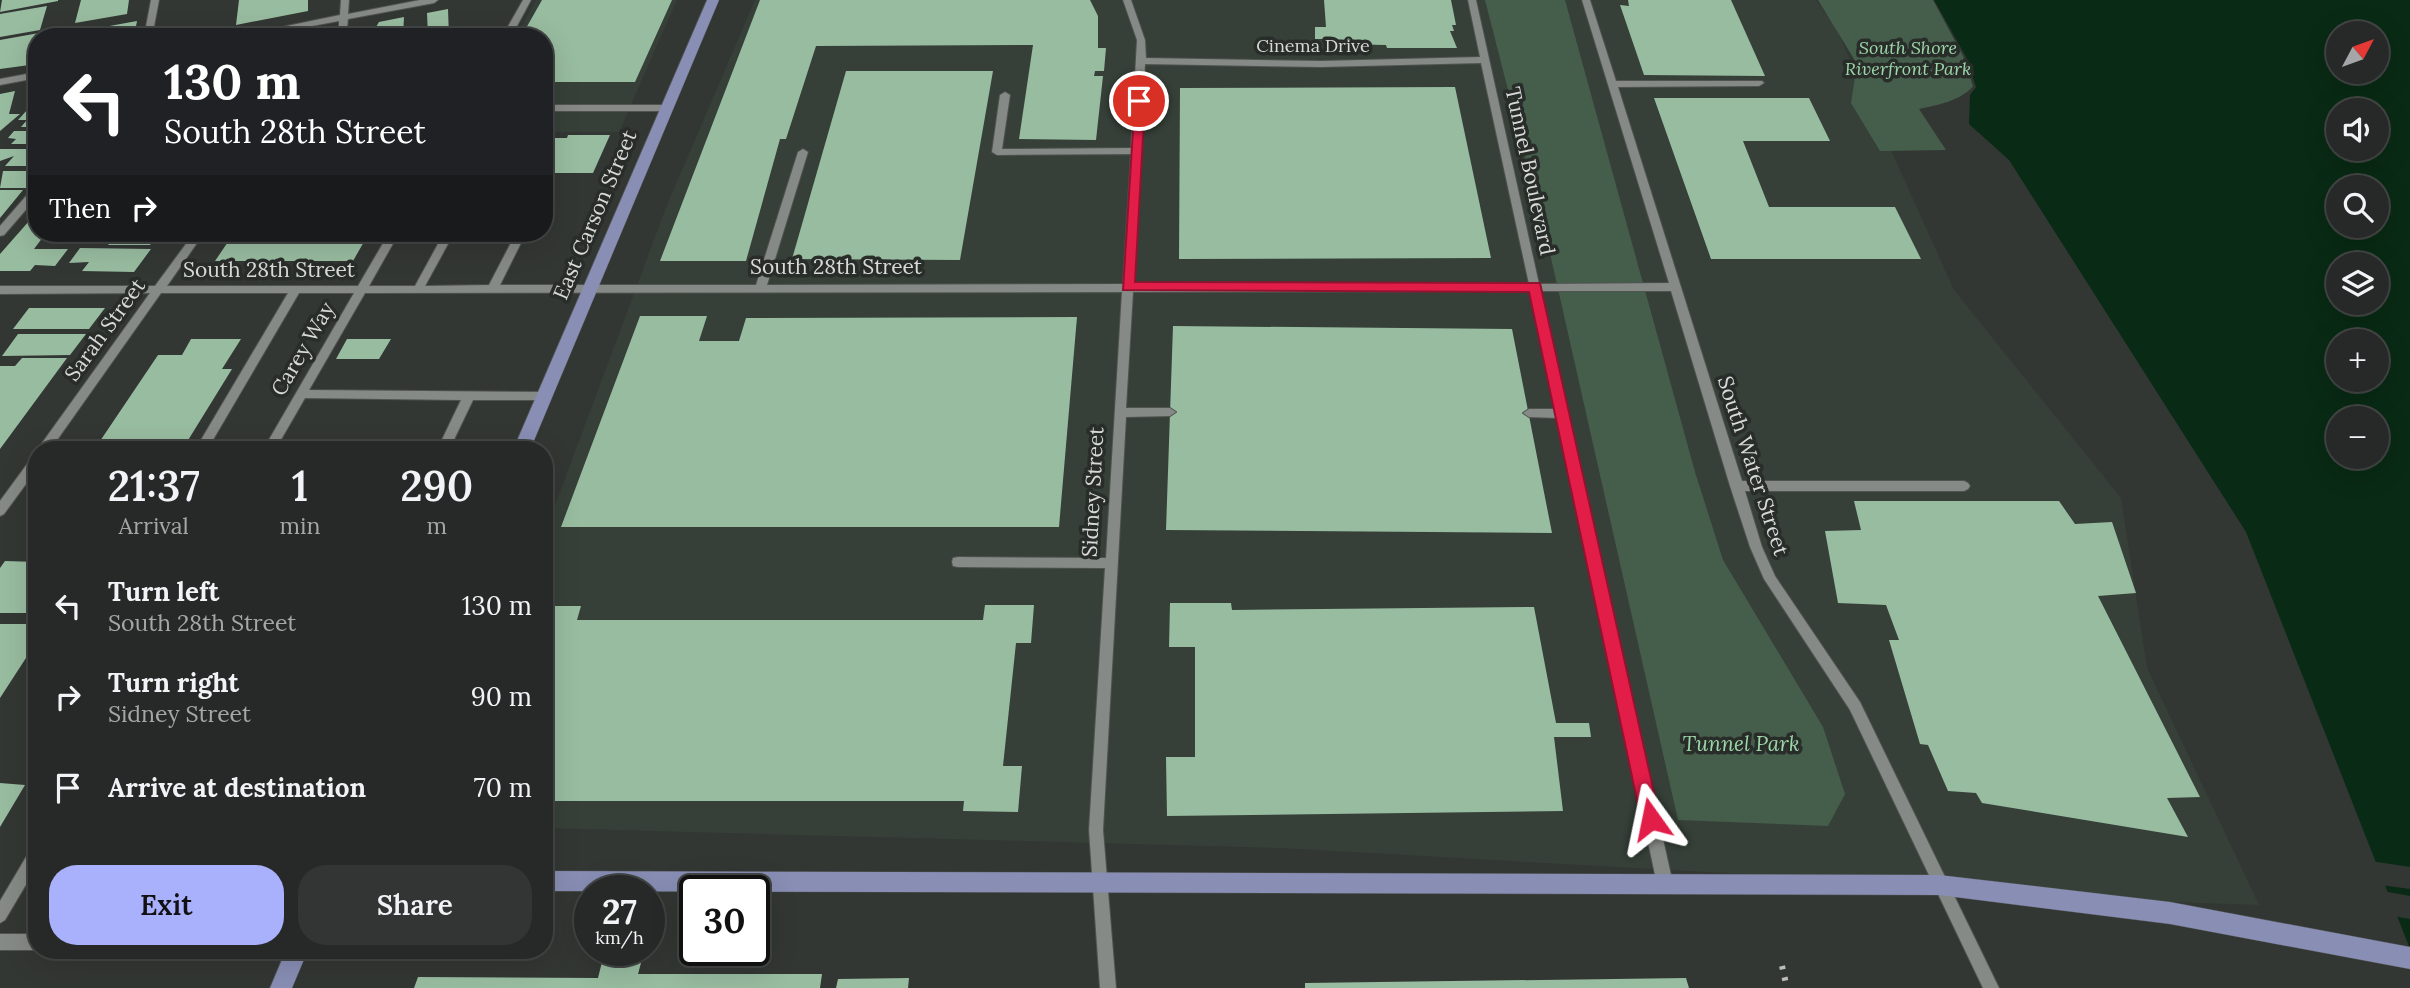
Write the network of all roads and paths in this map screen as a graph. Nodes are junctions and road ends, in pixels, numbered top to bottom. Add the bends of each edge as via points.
1 (155, 0) edge
2 (345, 0) edge
3 (434, 0) edge
4 (527, 0) edge
5 (713, 0) edge
6 (1127, 0) edge
7 (1472, 0) edge
8 (1586, 0) edge
9 (344, 17) junction
10 (150, 28) edge
11 (286, 28) edge
12 (343, 28) edge
13 (511, 28) edge
14 (1485, 60) junction
15 (1141, 61) junction
16 (28, 77) edge
17 (0, 82) edge
18 (1611, 83) junction
19 (1759, 83) dead end
20 (1005, 95) dead end
21 (553, 108) edge
22 (667, 108) junction
23 (1138, 151) junction
24 (803, 152) dead end
25 (28, 200) edge
26 (0, 233) edge
27 (192, 242) edge
28 (389, 242) edge
29 (444, 242) edge
30 (516, 242) edge
31 (761, 286) junction
32 (591, 287) junction
33 (1128, 287) junction
34 (1535, 287) junction
35 (1673, 287) junction
36 (493, 288) junction
37 (296, 289) junction
38 (362, 289) junction
39 (418, 289) junction
40 (0, 290) edge
41 (157, 290) junction
42 (301, 394) junction
43 (469, 396) junction
44 (544, 396) junction
45 (1170, 412) dead end
46 (1119, 413) junction
47 (1529, 413) dead end
48 (1563, 414) junction
49 (49, 441) edge
50 (207, 441) edge
51 (274, 441) edge
52 (447, 441) edge
53 (525, 441) edge
54 (28, 472) edge
55 (1736, 486) junction
56 (1964, 486) dead end
57 (0, 511) edge
58 (957, 562) dead end
59 (1110, 563) junction
60 (28, 867) edge
61 (553, 881) edge
62 (1101, 883) junction
63 (1665, 884) junction
64 (1939, 886) junction
65 (0, 915) edge
66 (0, 942) edge
67 (28, 942) edge
68 (2410, 958) edge
69 (293, 959) edge
70 (281, 988) edge
71 (1108, 988) edge
72 (1991, 988) edge

1 - 10 street
2 - 9 street
3 - 9 street
4 - 13 street
5 - 22 main road, East Carson Street
6 - 15 street, Sidney Street via 1141,40
7 - 14 street, Tunnel Boulevard
8 - 18 street, South Water Street
9 - 11 street
9 - 12 street
14 - 15 street, Cinema Drive via 1321,64
14 - 34 street, Tunnel Boulevard
15 - 23 street, Sidney Street
16 - 17 street
18 - 19 street
18 - 35 street, South Water Street
20 - 23 street via 997,152
21 - 22 street
22 - 32 main road, East Carson Street
23 - 33 street, Sidney Street
24 - 31 street
25 - 26 street
27 - 41 street, Sarah Street
28 - 38 street, Carey Way
29 - 39 street
30 - 36 street
31 - 32 street, South 28th Street
31 - 33 street, South 28th Street
32 - 36 street, South 28th Street
32 - 44 main road, East Carson Street
33 - 34 street, South 28th Street
33 - 46 street, Sidney Street
34 - 35 street, South 28th Street
34 - 48 street, Tunnel Boulevard
35 - 55 street, South Water Street
36 - 39 street, South 28th Street
37 - 38 street, South 28th Street
37 - 41 street, South 28th Street
37 - 50 street
38 - 39 street, South 28th Street
38 - 42 street, Carey Way
40 - 41 street, South 28th Street
41 - 49 street, Sarah Street
42 - 43 street
42 - 51 street, Carey Way
43 - 44 street
43 - 52 street
44 - 53 main road, East Carson Street
45 - 46 street
46 - 59 street, Sidney Street
47 - 48 street
48 - 63 street, Tunnel Boulevard
54 - 57 street
55 - 56 street
55 - 64 street, South Water Street via 1770,579 1854,706
58 - 59 street
59 - 62 street, Sidney Street via 1096,830
60 - 65 street
61 - 62 main road
62 - 63 main road
62 - 71 street, Sidney Street
63 - 64 main road
64 - 68 main road via 2170,913
64 - 72 street, South Water Street
66 - 67 street
69 - 70 main road

